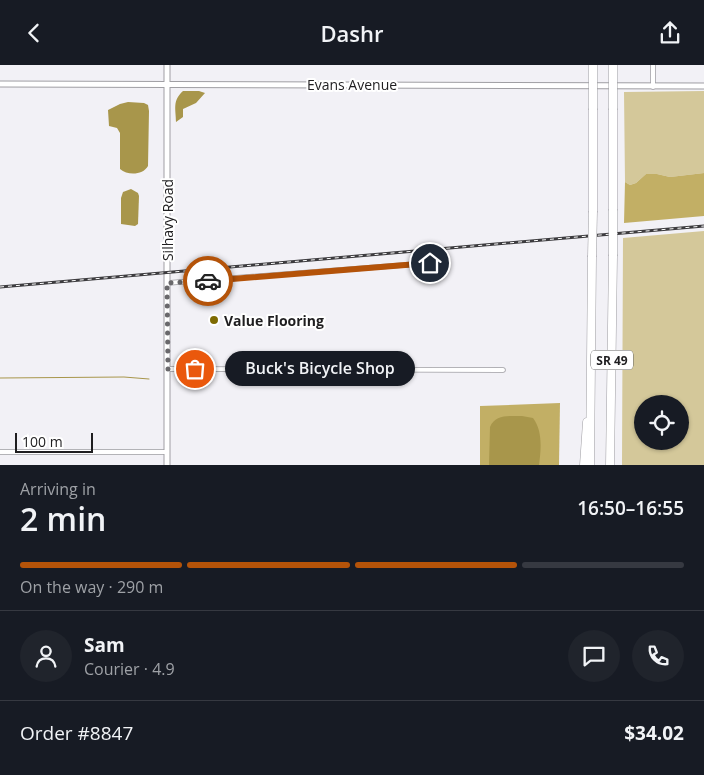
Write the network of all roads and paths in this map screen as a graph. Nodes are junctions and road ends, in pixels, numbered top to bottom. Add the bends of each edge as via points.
1 (167, 65) edge
2 (593, 65) edge
3 (613, 65) edge
4 (653, 65) edge
5 (0, 84) edge
6 (167, 84) junction
7 (704, 86) edge
8 (653, 87) junction
9 (430, 263) dead end
10 (167, 283) junction
11 (168, 369) junction
12 (503, 370) dead end
13 (592, 387) junction
14 (0, 452) edge
15 (167, 452) junction
16 (611, 463) edge
17 (167, 465) edge
18 (584, 465) edge
19 (590, 465) edge

1 - 6 street, Silhavy Road
2 - 13 highway, SR 49, bridge
3 - 16 highway, SR 49, bridge
4 - 8 street
5 - 6 street, Evans Avenue
6 - 8 street, Evans Avenue
6 - 10 street, Silhavy Road
7 - 8 street, Evans Avenue
9 - 10 street
10 - 11 street, Silhavy Road
11 - 12 street
11 - 15 street, Silhavy Road
13 - 18 highway
13 - 19 highway, SR 49
14 - 15 street
15 - 17 street, Silhavy Road

